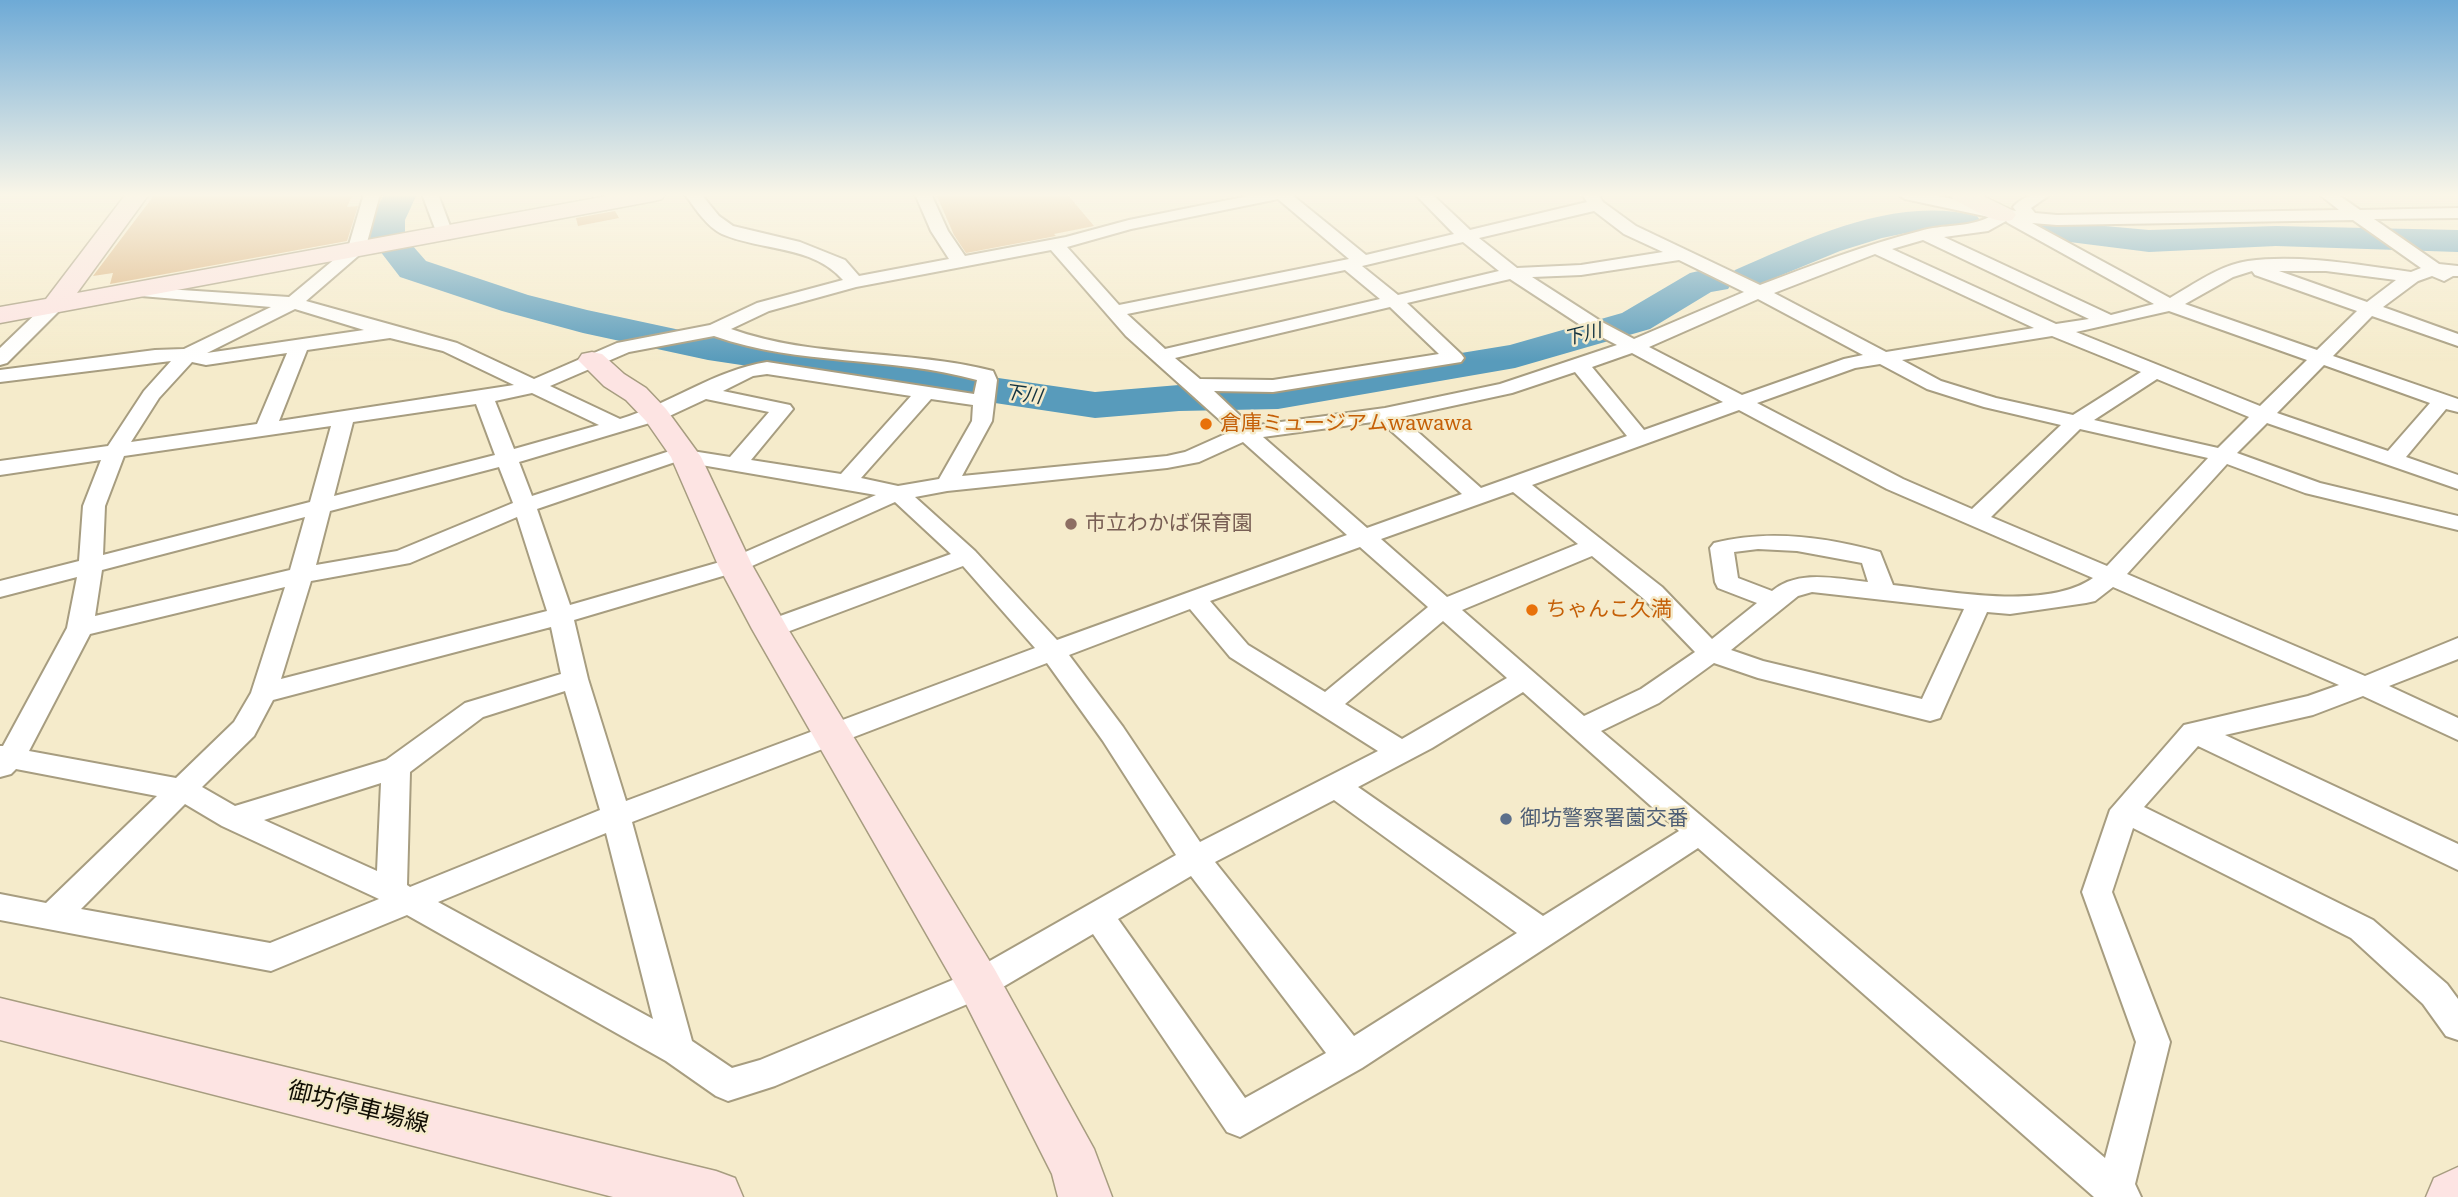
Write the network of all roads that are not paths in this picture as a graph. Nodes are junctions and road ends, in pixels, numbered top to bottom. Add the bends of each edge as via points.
1 (96, 250) edge
2 (364, 250) edge
3 (376, 250) edge
4 (804, 250) edge
5 (950, 250) edge
6 (1028, 250) edge
7 (1060, 250) edge
8 (1342, 250) edge
9 (1409, 250) edge
10 (1483, 250) edge
11 (1675, 250) edge
12 (1871, 250) edge
13 (1880, 250) edge
14 (1959, 250) edge
15 (2068, 250) edge
16 (2407, 250) edge
17 (1684, 254) junction
18 (1355, 262) junction
19 (962, 264) junction
20 (2249, 266) junction
21 (2434, 269) junction
22 (2458, 271) edge
23 (1513, 273) junction
24 (2412, 277) junction
25 (855, 282) junction
26 (2458, 286) edge
27 (141, 290) junction
28 (1759, 292) junction
29 (1393, 300) junction
30 (293, 303) junction
31 (55, 305) junction
32 (2170, 305) junction
33 (2369, 309) junction
34 (1115, 312) junction
35 (0, 315) edge
36 (2109, 321) junction
37 (715, 330) junction
38 (2054, 330) junction
39 (390, 332) junction
40 (2458, 340) edge
41 (1626, 342) junction
42 (299, 345) junction
43 (188, 355) junction
44 (1160, 356) junction
45 (1878, 358) junction
46 (0, 359) edge
47 (2320, 359) junction
48 (592, 360) junction
49 (1579, 364) junction
50 (2156, 371) junction
51 (0, 376) edge
52 (532, 387) junction
53 (1199, 387) junction
54 (706, 393) junction
55 (925, 393) junction
56 (985, 393) junction
57 (483, 397) junction
58 (1742, 402) junction
59 (2450, 403) edge
60 (1385, 414) junction
61 (656, 415) junction
62 (2263, 415) junction
63 (344, 417) junction
64 (2076, 422) junction
65 (618, 426) junction
66 (265, 429) junction
67 (1246, 433) junction
68 (1640, 438) junction
69 (115, 451) junction
70 (684, 455) junction
71 (2222, 455) junction
72 (504, 459) junction
73 (2392, 460) junction
74 (736, 464) junction
75 (0, 468) edge
76 (846, 481) junction
77 (1515, 482) junction
78 (2458, 482) edge
79 (947, 484) junction
80 (898, 493) junction
81 (1476, 495) junction
82 (318, 506) junction
83 (525, 506) junction
84 (1975, 519) junction
85 (2458, 523) edge
86 (1362, 536) junction
87 (1594, 546) junction
88 (967, 556) junction
89 (90, 565) junction
90 (735, 565) junction
91 (301, 575) junction
92 (2110, 578) junction
93 (0, 589) edge
94 (1884, 592) junction
95 (1194, 597) junction
96 (1775, 601) junction
97 (1979, 602) junction
98 (1443, 608) junction
99 (561, 616) junction
100 (80, 628) junction
101 (770, 629) junction
102 (2458, 648) edge
103 (1052, 651) junction
104 (1711, 653) junction
105 (575, 679) junction
106 (1525, 679) junction
107 (2365, 686) junction
108 (264, 693) junction
109 (1326, 705) junction
110 (1581, 729) junction
111 (2458, 730) edge
112 (2194, 732) junction
113 (833, 736) junction
114 (1401, 752) junction
115 (4, 760) edge
116 (397, 768) junction
117 (1335, 786) junction
118 (184, 790) junction
119 (2124, 810) junction
120 (616, 816) junction
121 (232, 818) junction
122 (1700, 832) junction
123 (2458, 858) edge
124 (1195, 859) junction
125 (399, 896) junction
126 (0, 907) edge
127 (1097, 915) junction
128 (52, 917) junction
129 (1542, 933) junction
130 (979, 984) junction
131 (0, 1019) edge
132 (2458, 1025) edge
133 (678, 1050) junction
134 (1350, 1057) junction
135 (2458, 1193) edge
136 (2119, 1194) edge
137 (716, 1197) edge
138 (1085, 1197) edge
139 (2453, 1197) edge

1 - 31 main road
2 - 27 main road
3 - 30 street
4 - 25 street via 839,264
5 - 19 street
6 - 19 street
7 - 34 street
8 - 18 street
9 - 18 street
10 - 23 street
11 - 17 street
12 - 28 street
13 - 38 street
14 - 36 street
15 - 32 street
16 - 21 street
17 - 23 street via 1581,270
17 - 28 street
18 - 29 street
18 - 34 street
19 - 25 street
20 - 24 street via 2326,265
20 - 32 street
20 - 33 street
21 - 22 street
21 - 24 street
21 - 26 street
23 - 29 street
23 - 41 street
24 - 33 street
25 - 37 street via 763,307
27 - 30 street
27 - 31 main road
28 - 41 street
28 - 45 street
29 - 44 street
29 - 53 street via 1454,358 1273,386
30 - 39 street
30 - 43 street
31 - 35 main road
31 - 46 street
32 - 36 street
32 - 47 street
33 - 40 street
33 - 47 street
34 - 44 street
36 - 38 street
37 - 48 street via 637,344
37 - 56 street via 741,340 837,357 986,374
38 - 45 street
38 - 50 street
39 - 42 street
39 - 52 street via 450,347
41 - 49 street
41 - 58 street
42 - 43 street via 206,359
42 - 66 street
43 - 51 street
43 - 69 street via 151,395
44 - 53 street
45 - 58 street via 1851,363
45 - 64 street via 1934,385
47 - 59 street
47 - 62 street
48 - 52 street
48 - 61 main road
49 - 60 street via 1505,389
49 - 68 street
50 - 62 street
50 - 64 street
52 - 57 street
52 - 65 street
53 - 67 street
54 - 55 street via 748,371 767,368
54 - 61 street
54 - 74 street via 783,409
55 - 56 street
55 - 76 street
56 - 79 street via 982,421
57 - 63 street
57 - 72 street
58 - 68 street
58 - 84 street via 1895,484
59 - 73 street
60 - 67 street
60 - 81 street
61 - 65 street
61 - 70 main road
62 - 71 street
62 - 73 street
63 - 66 street
63 - 82 street
64 - 71 street
64 - 84 street
65 - 72 street
66 - 69 street
67 - 79 street via 1191,457 1167,462
67 - 86 street
68 - 77 street
69 - 75 street
69 - 89 street via 94,506
70 - 74 street
70 - 83 street
70 - 90 main road
71 - 85 street via 2314,488
71 - 92 street
72 - 82 street
72 - 83 street
73 - 78 street
74 - 76 street
76 - 80 street
77 - 81 street
77 - 87 street
79 - 80 street
80 - 88 street
80 - 90 street
81 - 86 street
82 - 89 street
82 - 91 street
83 - 91 street via 402,558
83 - 99 street
84 - 92 street
86 - 95 street
86 - 98 street
87 - 98 street
87 - 104 street via 1653,593
88 - 101 street
88 - 103 street
89 - 93 street
89 - 100 street
90 - 99 street
90 - 101 main road
91 - 100 street
91 - 108 street
92 - 97 street via 2086,595 2010,606
92 - 107 street
94 - 96 street via 1812,584 1789,590
94 - 96 street via 1872,557 1807,545 1738,543 1722,548 1727,582
94 - 97 street
95 - 103 street
95 - 109 street via 1239,651
96 - 104 street
97 - 104 street via 1930,711
98 - 106 street
98 - 109 street
99 - 105 street
99 - 108 street
100 - 115 street via 38,711
101 - 113 main road
102 - 107 street
103 - 113 street
103 - 124 street
104 - 110 street via 1650,696
105 - 116 street via 474,710
105 - 120 street
106 - 110 street
106 - 114 street
107 - 111 street
107 - 112 street via 2313,705
108 - 118 street via 244,729
109 - 114 street
110 - 122 street
112 - 119 street
112 - 123 street
113 - 120 street
113 - 130 main road
114 - 117 street
115 - 118 street
116 - 121 street
116 - 125 street
117 - 124 street
117 - 129 street
118 - 121 street
118 - 128 street
119 - 132 street via 2362,929 2435,995
119 - 136 street via 2097,892 2153,1042
120 - 125 street
120 - 133 street
121 - 125 street
122 - 129 street
122 - 136 street
124 - 127 street
124 - 134 street
125 - 128 street via 271,957
125 - 133 street
126 - 128 street
127 - 130 street
127 - 134 street via 1240,1120
129 - 134 street
130 - 133 street via 764,1075 728,1085
130 - 138 main road via 1076,1167
131 - 137 main road, 御坊停車場線
135 - 139 main road

